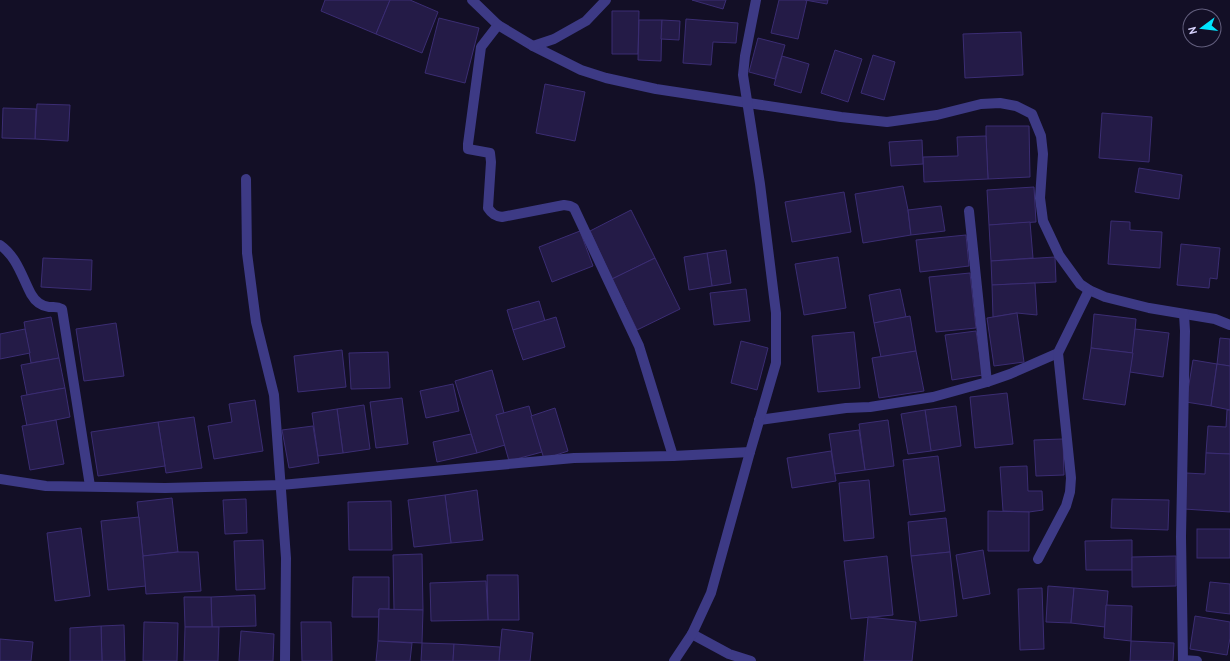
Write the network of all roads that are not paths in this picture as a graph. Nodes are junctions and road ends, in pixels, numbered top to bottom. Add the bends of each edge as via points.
1 (472, 0) edge
2 (606, 0) edge
3 (756, 0) edge
4 (498, 25) junction
5 (533, 46) junction
6 (747, 102) junction
7 (246, 179) dead end
8 (969, 211) dead end
9 (0, 245) edge
10 (1089, 290) junction
11 (1184, 314) junction
12 (1230, 325) edge
13 (1058, 353) junction
14 (987, 382) junction
15 (759, 420) junction
16 (750, 452) junction
17 (673, 456) junction
18 (0, 479) edge
19 (281, 485) junction
20 (90, 486) junction
21 (1038, 559) dead end
22 (692, 634) junction
23 (285, 661) edge
24 (674, 661) edge
25 (751, 661) edge
26 (1183, 661) edge
27 (1197, 661) edge

1 - 4 street
2 - 5 street via 586,21 554,39
3 - 6 street via 743,75
4 - 5 street
4 - 17 street via 481,47 468,144 468,149 490,153 488,208 495,216 502,217 564,205 574,208 639,346
5 - 6 street via 581,70 606,78 656,89
6 - 10 street via 887,122 1000,102 1032,114 1043,148 1040,198 1043,221 1059,255 1080,284
6 - 15 street via 776,313 776,364
7 - 19 street via 246,253 256,322 274,395
8 - 14 street
9 - 20 street via 14,259 34,299 43,305 62,309
10 - 11 street via 1105,297
10 - 13 street
11 - 12 street via 1215,319
11 - 26 street via 1181,537
13 - 14 street
13 - 21 street via 1071,478 1070,492 1066,506
14 - 15 street via 933,397
15 - 16 street
16 - 17 street
16 - 22 street via 711,593
17 - 19 street via 574,458
18 - 20 street via 46,486
19 - 20 street via 165,488
19 - 23 street via 286,558
22 - 24 street
22 - 25 street via 729,654
26 - 27 street

